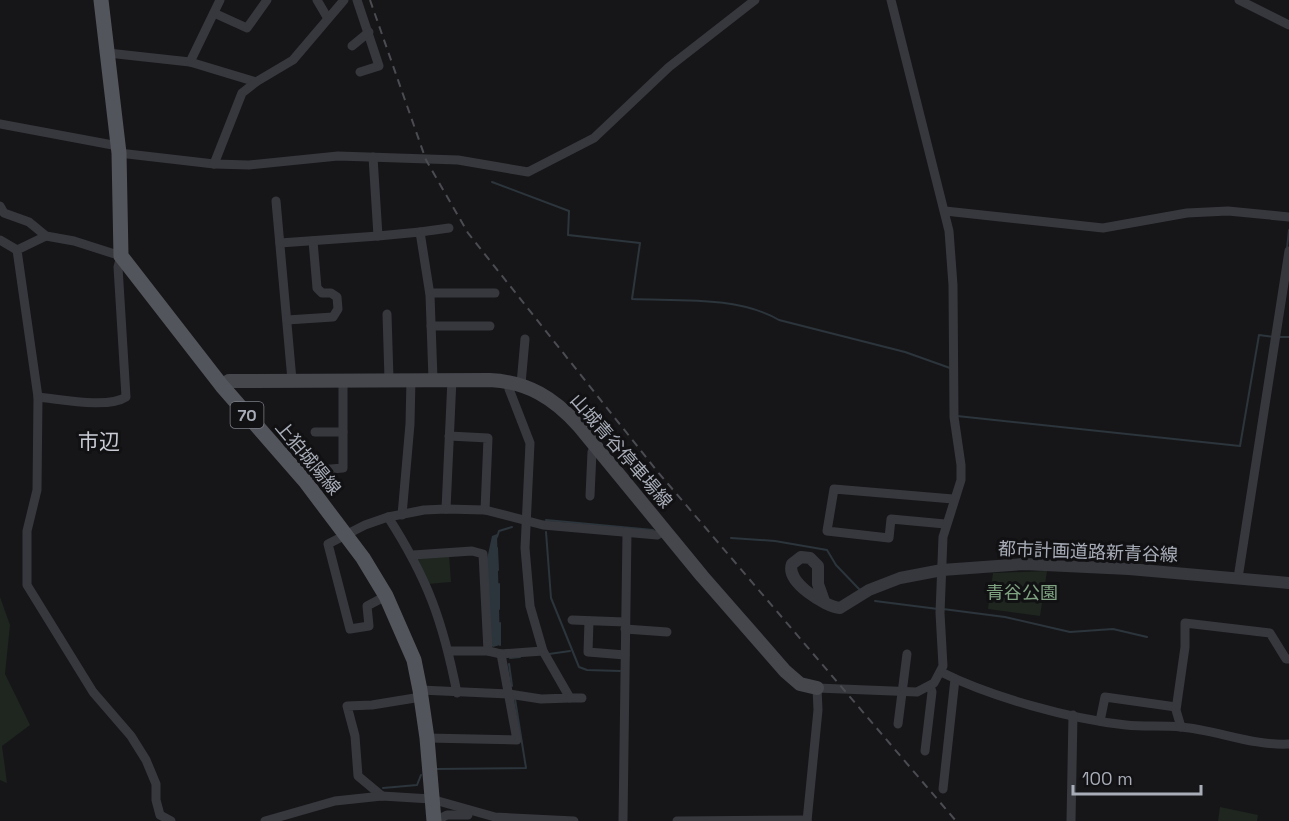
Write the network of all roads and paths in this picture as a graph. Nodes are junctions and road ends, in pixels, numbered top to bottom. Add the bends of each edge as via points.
1 (220, 0) edge
2 (267, 0) edge
3 (317, 0) edge
4 (344, 0) edge
5 (357, 0) edge
6 (739, 0) edge
7 (755, 0) edge
8 (891, 0) edge
9 (1239, 0) edge
10 (102, 1) edge
11 (739, 11) junction
12 (214, 13) junction
13 (327, 17) junction
14 (1289, 25) edge
15 (369, 32) junction
16 (352, 46) dead end
17 (108, 53) junction
18 (190, 62) junction
19 (360, 72) dead end
20 (256, 82) junction
21 (0, 124) edge
22 (118, 149) junction
23 (373, 157) junction
24 (214, 164) junction
25 (276, 201) dead end
26 (0, 206) edge
27 (945, 211) junction
28 (1289, 217) edge
29 (450, 228) dead end
30 (420, 232) junction
31 (45, 236) junction
32 (378, 236) junction
33 (0, 240) edge
34 (313, 241) junction
35 (280, 243) junction
36 (17, 250) junction
37 (1289, 251) edge
38 (121, 256) junction
39 (430, 293) junction
40 (495, 293) dead end
41 (387, 314) dead end
42 (287, 320) junction
43 (431, 326) junction
44 (490, 326) dead end
45 (525, 339) dead end
46 (389, 379) junction
47 (433, 379) junction
48 (452, 379) junction
49 (292, 380) junction
50 (343, 380) junction
51 (411, 380) junction
52 (515, 382) junction
53 (222, 386) junction
54 (38, 397) junction
55 (315, 432) dead end
56 (343, 432) junction
57 (449, 436) junction
58 (595, 446) junction
59 (305, 481) junction
60 (590, 496) dead end
61 (952, 499) junction
62 (446, 509) junction
63 (485, 510) junction
64 (402, 515) junction
65 (388, 518) junction
66 (526, 520) junction
67 (945, 524) junction
68 (666, 530) junction
69 (627, 532) junction
70 (345, 535) junction
71 (413, 555) junction
72 (942, 570) junction
73 (1238, 578) junction
74 (1289, 583) edge
75 (387, 596) junction
76 (824, 601) dead end
77 (572, 620) dead end
78 (589, 621) junction
79 (625, 625) junction
80 (667, 632) dead end
81 (449, 651) junction
82 (488, 651) junction
83 (543, 651) junction
84 (501, 654) junction
85 (907, 654) dead end
86 (624, 655) junction
87 (1289, 659) edge
88 (941, 672) junction
89 (955, 679) junction
90 (930, 686) junction
91 (817, 688) junction
92 (903, 692) junction
93 (421, 693) junction
94 (457, 693) junction
95 (509, 694) junction
96 (570, 698) junction
97 (582, 698) dead end
98 (1176, 707) junction
99 (1073, 715) junction
100 (1100, 720) junction
101 (898, 724) dead end
102 (1181, 727) junction
103 (427, 738) junction
104 (1289, 744) edge
105 (925, 751) dead end
106 (943, 789) dead end
107 (382, 796) junction
108 (431, 799) junction
109 (480, 814) junction
110 (171, 821) edge
111 (265, 821) edge
112 (434, 821) edge
113 (574, 821) edge
114 (623, 821) edge
115 (677, 821) edge
116 (807, 821) edge
117 (1071, 821) edge

1 - 12 street
2 - 12 street via 247,28
3 - 13 street
4 - 13 street
5 - 15 street
6 - 11 street
7 - 11 street
8 - 27 street
9 - 14 street
10 - 17 main road
11 - 23 street via 669,67 594,138 528,172 458,160
12 - 18 street
13 - 20 street via 293,60
15 - 16 street
15 - 19 street via 379,66
17 - 18 street
17 - 22 main road
18 - 20 street
20 - 24 street via 242,93
21 - 22 street
22 - 24 street
22 - 38 main road
23 - 24 street
23 - 32 street
25 - 35 street
26 - 31 street via 4,213 29,222
27 - 28 street via 1103,228 1187,213 1228,211
27 - 61 street via 953,285 954,417 961,465 961,480
29 - 30 street
30 - 32 street
30 - 39 street
31 - 36 street
31 - 38 street
32 - 34 street
33 - 36 street
34 - 35 street
34 - 42 street via 317,288 321,293 332,292 337,297 338,309 333,317
35 - 42 street
36 - 54 street
37 - 73 street
38 - 53 main road, 上狛城陽線 / 70
38 - 54 street via 118,267 126,397 107,403
39 - 40 street
39 - 43 street
41 - 46 street
42 - 49 street
43 - 44 street
43 - 47 street
45 - 52 street
46 - 50 main road, 山城青谷停車場線
46 - 51 main road, 山城青谷停車場線
47 - 48 main road, 山城青谷停車場線
47 - 51 main road, 山城青谷停車場線
48 - 52 main road, 山城青谷停車場線
48 - 57 street
49 - 50 main road, 山城青谷停車場線
49 - 53 main road, 山城青谷停車場線 via 229,381
50 - 56 street
51 - 64 street
52 - 58 main road, 山城青谷停車場線 via 561,406
52 - 66 street via 508,389 530,443
53 - 59 main road, 上狛城陽線 / 70
54 - 110 street via 37,490 27,531 27,585 93,692 131,736 156,784 160,815
55 - 56 street
56 - 59 street via 344,468 319,470
57 - 62 street
57 - 63 street via 488,438
58 - 60 street
58 - 68 main road, 山城青谷停車場線
59 - 70 main road, 上狛城陽線 / 70
61 - 67 street
61 - 67 street via 834,489 828,531 889,538 891,519
62 - 63 street
62 - 64 street
63 - 66 street
64 - 65 street
65 - 70 street
65 - 71 street
66 - 69 street
66 - 83 street via 530,606
67 - 72 street
68 - 69 street via 657,535
68 - 91 main road, 山城青谷停車場線 via 786,671 800,684
69 - 79 street
70 - 75 main road, 上狛城陽線 / 70
70 - 75 street via 328,544 350,629 369,626 367,606
71 - 81 street via 435,604
71 - 82 street via 472,551 483,554
72 - 73 street, 都市計画道路新青谷線 via 1024,564
72 - 76 street, 都市計画道路新青谷線 via 880,585 840,608
72 - 88 street
73 - 74 street, 都市計画道路新青谷線
75 - 93 main road, 上狛城陽線 / 70 via 414,660
77 - 78 street
78 - 79 street
78 - 86 street via 588,652
79 - 80 street
79 - 86 street
81 - 82 street
81 - 94 street
82 - 84 street
83 - 84 street
83 - 96 street
84 - 95 street
85 - 92 street
86 - 114 street
87 - 98 street via 1270,633 1185,622
88 - 89 street
88 - 90 street
89 - 99 street
89 - 106 street
90 - 92 street via 917,692
90 - 105 street via 933,692
91 - 92 street
91 - 116 street
92 - 101 street
93 - 94 street
93 - 103 main road, 上狛城陽線 / 70
93 - 107 street via 372,705 347,706 358,776
94 - 95 street
95 - 96 street
95 - 103 street via 516,740
96 - 97 street
98 - 100 street via 1105,697
98 - 102 street
99 - 100 street
99 - 117 street
100 - 102 street
102 - 104 street
103 - 108 main road, 上狛城陽線 / 70
107 - 108 street
107 - 111 street via 335,801
108 - 109 street
108 - 112 main road, 上狛城陽線 / 70
109 - 112 street via 447,815
109 - 113 street
115 - 116 street

